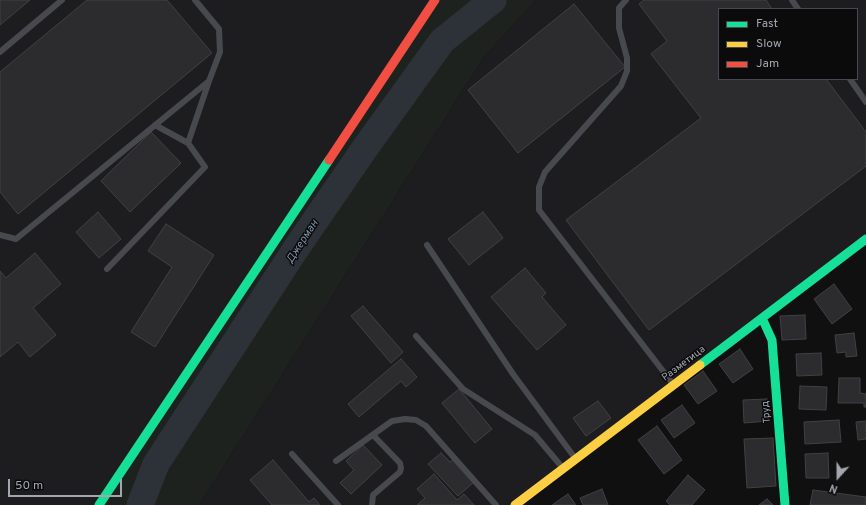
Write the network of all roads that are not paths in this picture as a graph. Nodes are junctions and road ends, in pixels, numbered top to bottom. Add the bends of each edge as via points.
1 (62, 0) edge
2 (195, 0) edge
3 (435, 0) edge
4 (626, 0) edge
5 (0, 52) edge
6 (851, 80) edge
7 (209, 81) junction
8 (866, 102) edge
9 (155, 125) junction
10 (188, 142) junction
11 (0, 235) edge
12 (866, 239) edge
13 (427, 245) dead end
14 (107, 269) dead end
15 (762, 318) junction
16 (416, 336) dead end
17 (674, 385) junction
18 (373, 435) junction
19 (292, 454) dead end
20 (576, 459) junction
21 (336, 461) dead end
22 (563, 469) junction
23 (99, 505) edge
24 (338, 505) edge
25 (372, 505) edge
26 (496, 505) edge
27 (515, 505) edge
28 (785, 505) edge

1 - 5 lane
2 - 7 lane via 218,29 220,52
3 - 23 street
4 - 17 lane via 619,8 619,28 627,58 627,72 621,86 545,172 539,187 539,210
6 - 8 lane
7 - 9 lane
7 - 10 lane
9 - 10 lane
9 - 11 lane via 16,239
10 - 14 lane via 205,167
12 - 15 street, Разметица
13 - 20 lane via 513,374
15 - 17 street, Разметица
15 - 28 street, Труд via 772,340
16 - 22 lane via 462,389 535,435
17 - 20 street, Разметица
18 - 21 lane
18 - 25 lane via 400,463 401,468 400,472 373,495
18 - 26 lane via 392,421 416,420 426,426
19 - 24 lane
20 - 22 street, Разметица
22 - 27 street, Разметица

